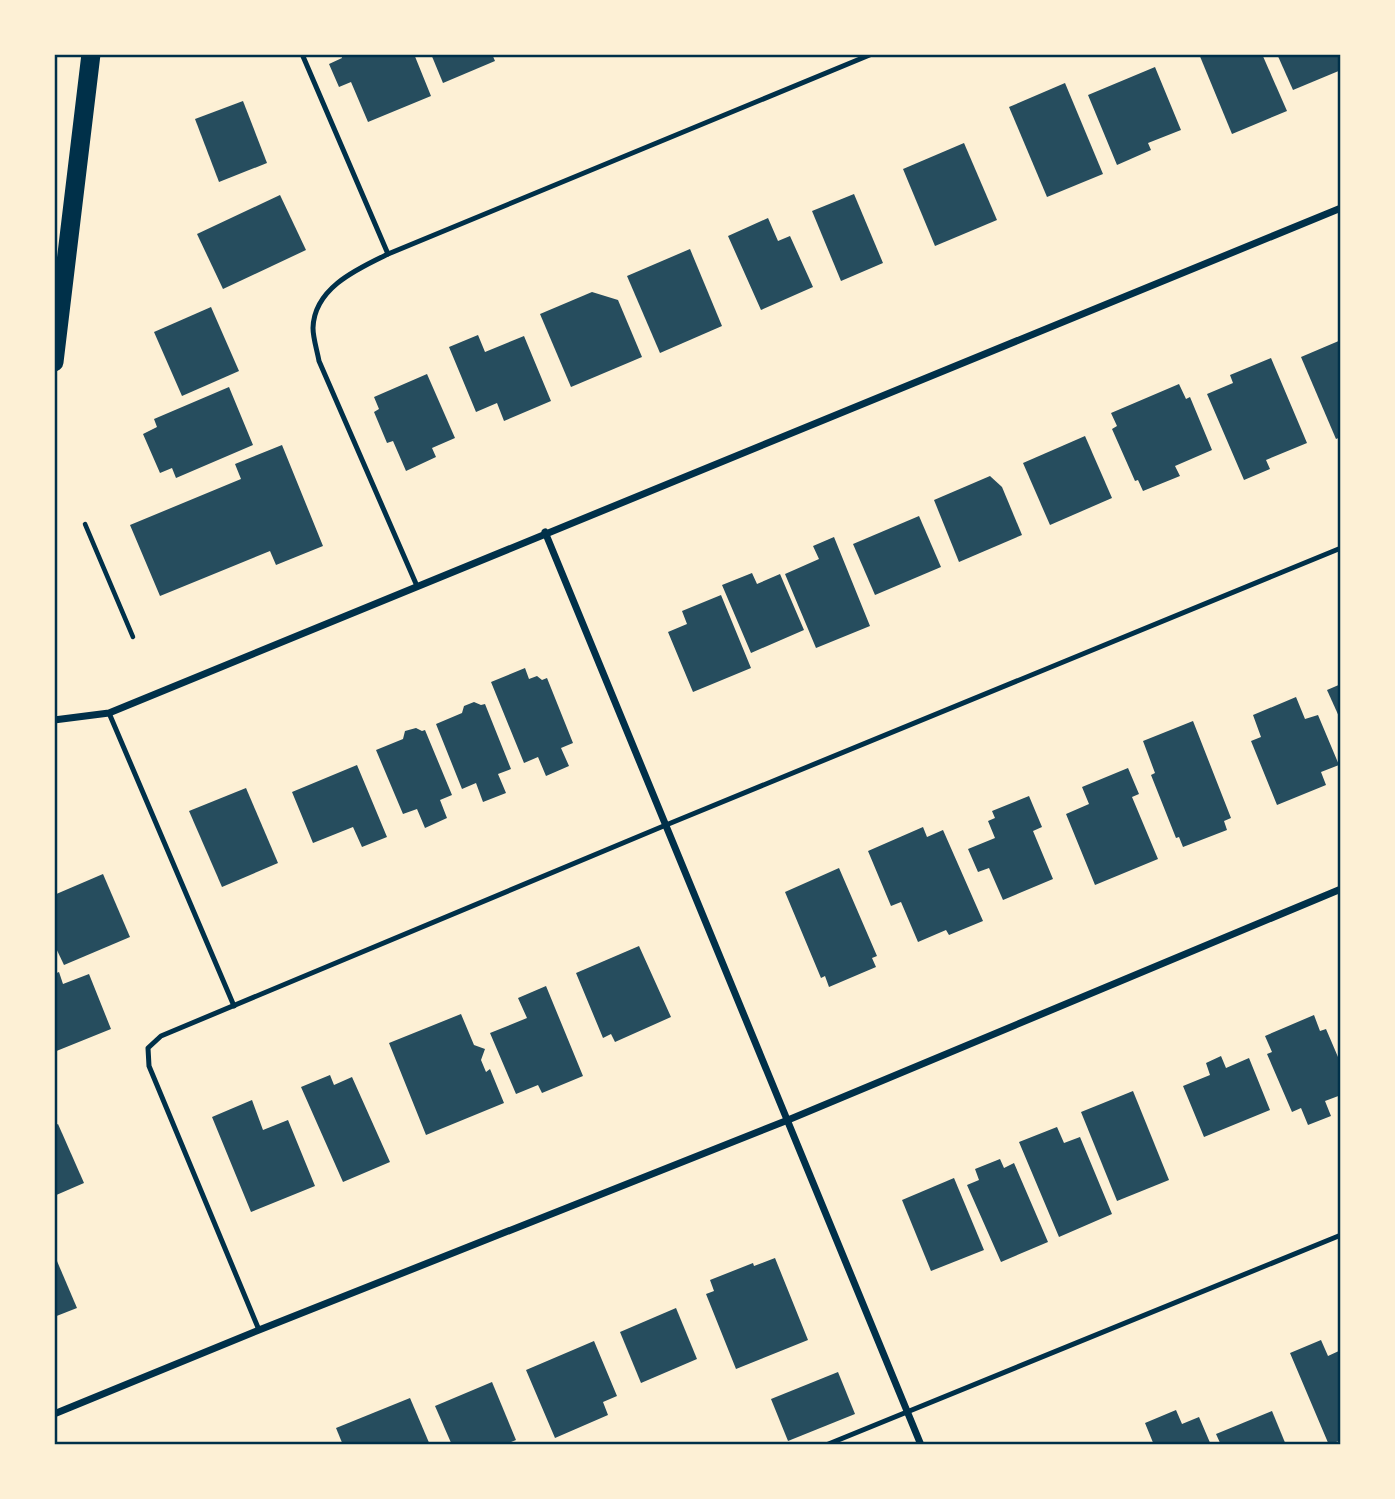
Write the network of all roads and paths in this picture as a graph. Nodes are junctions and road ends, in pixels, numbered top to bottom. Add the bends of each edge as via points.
1 (92, 54) edge
2 (302, 54) edge
3 (872, 54) edge
4 (1341, 208) edge
5 (388, 254) junction
6 (54, 362) edge
7 (85, 524) dead end
8 (545, 532) junction
9 (1341, 548) edge
10 (417, 586) junction
11 (133, 637) dead end
12 (109, 713) junction
13 (54, 720) edge
14 (666, 825) junction
15 (1341, 889) edge
16 (234, 1006) junction
17 (788, 1120) junction
18 (1341, 1235) edge
19 (258, 1330) junction
20 (908, 1411) junction
21 (54, 1414) edge
22 (826, 1445) edge
23 (921, 1445) edge

1 - 6 highway
2 - 5 lane
3 - 5 lane
4 - 8 street
5 - 10 lane via 358,268 322,297 313,327 319,361
7 - 11 path
8 - 10 street
8 - 14 street
9 - 14 lane
10 - 12 street
12 - 13 street
12 - 16 lane
14 - 16 lane
14 - 17 street
15 - 17 street
16 - 19 lane via 161,1036 148,1048 149,1066
17 - 19 street
17 - 20 street
18 - 20 lane
19 - 21 street
20 - 22 lane
20 - 23 street

